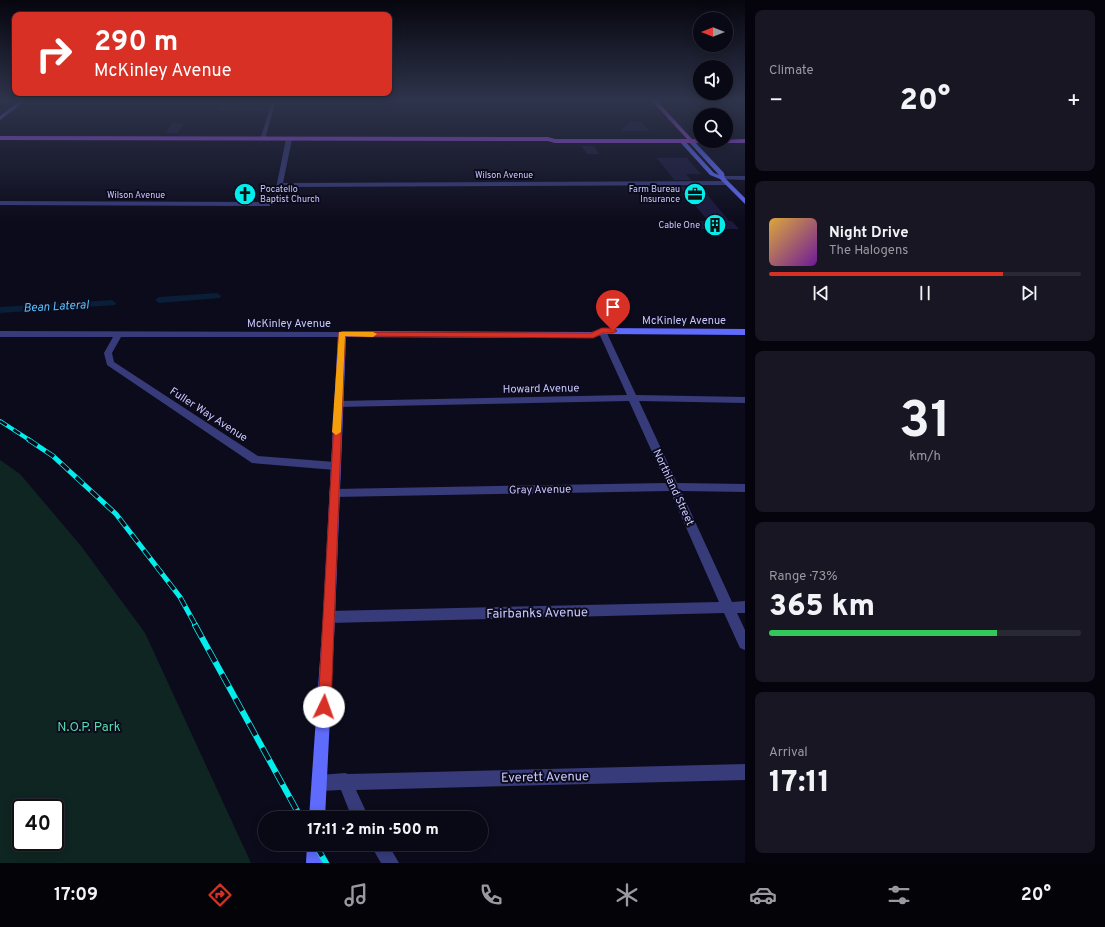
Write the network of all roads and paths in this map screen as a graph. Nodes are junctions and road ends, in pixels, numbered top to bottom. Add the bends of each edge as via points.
1 (289, 141) edge
2 (682, 141) edge
3 (691, 141) edge
4 (745, 178) edge
5 (724, 180) junction
6 (281, 184) junction
7 (745, 202) edge
8 (0, 203) edge
9 (602, 331) junction
10 (745, 332) edge
11 (0, 334) edge
12 (342, 334) junction
13 (118, 335) junction
14 (633, 398) junction
15 (745, 400) edge
16 (338, 404) junction
17 (335, 466) junction
18 (673, 487) junction
19 (745, 488) edge
20 (334, 493) junction
21 (728, 607) junction
22 (745, 607) edge
23 (329, 617) junction
24 (745, 644) edge
25 (745, 772) edge
26 (345, 781) junction
27 (320, 783) junction
28 (318, 811) edge
29 (357, 811) edge
30 (315, 851) edge
31 (383, 851) edge
32 (314, 863) edge
33 (391, 863) edge

1 - 6 street
2 - 5 street via 712,174
3 - 5 street via 722,174
4 - 5 street, Wilson Avenue
5 - 6 street, Wilson Avenue
5 - 7 street
6 - 8 street, Wilson Avenue via 276,202 272,204
9 - 10 street, McKinley Avenue
9 - 12 street, McKinley Avenue via 593,335
9 - 14 street, Northland Street
11 - 13 street, McKinley Avenue
12 - 13 street, McKinley Avenue
12 - 16 street
13 - 17 street, Fuller Way Avenue via 108,353 110,363 256,460
14 - 15 street, Howard Avenue
14 - 16 street, Howard Avenue
14 - 18 street, Northland Street
16 - 17 street
17 - 20 street
18 - 19 street, Gray Avenue
18 - 20 street, Gray Avenue
18 - 21 street, Northland Street
20 - 23 street
21 - 22 street, Fairbanks Avenue
21 - 23 street, Fairbanks Avenue
21 - 24 street, Northland Street
23 - 27 street
25 - 26 street, Everett Avenue
26 - 27 street, Everett Avenue
26 - 29 street
27 - 28 street
30 - 32 street
31 - 33 street

